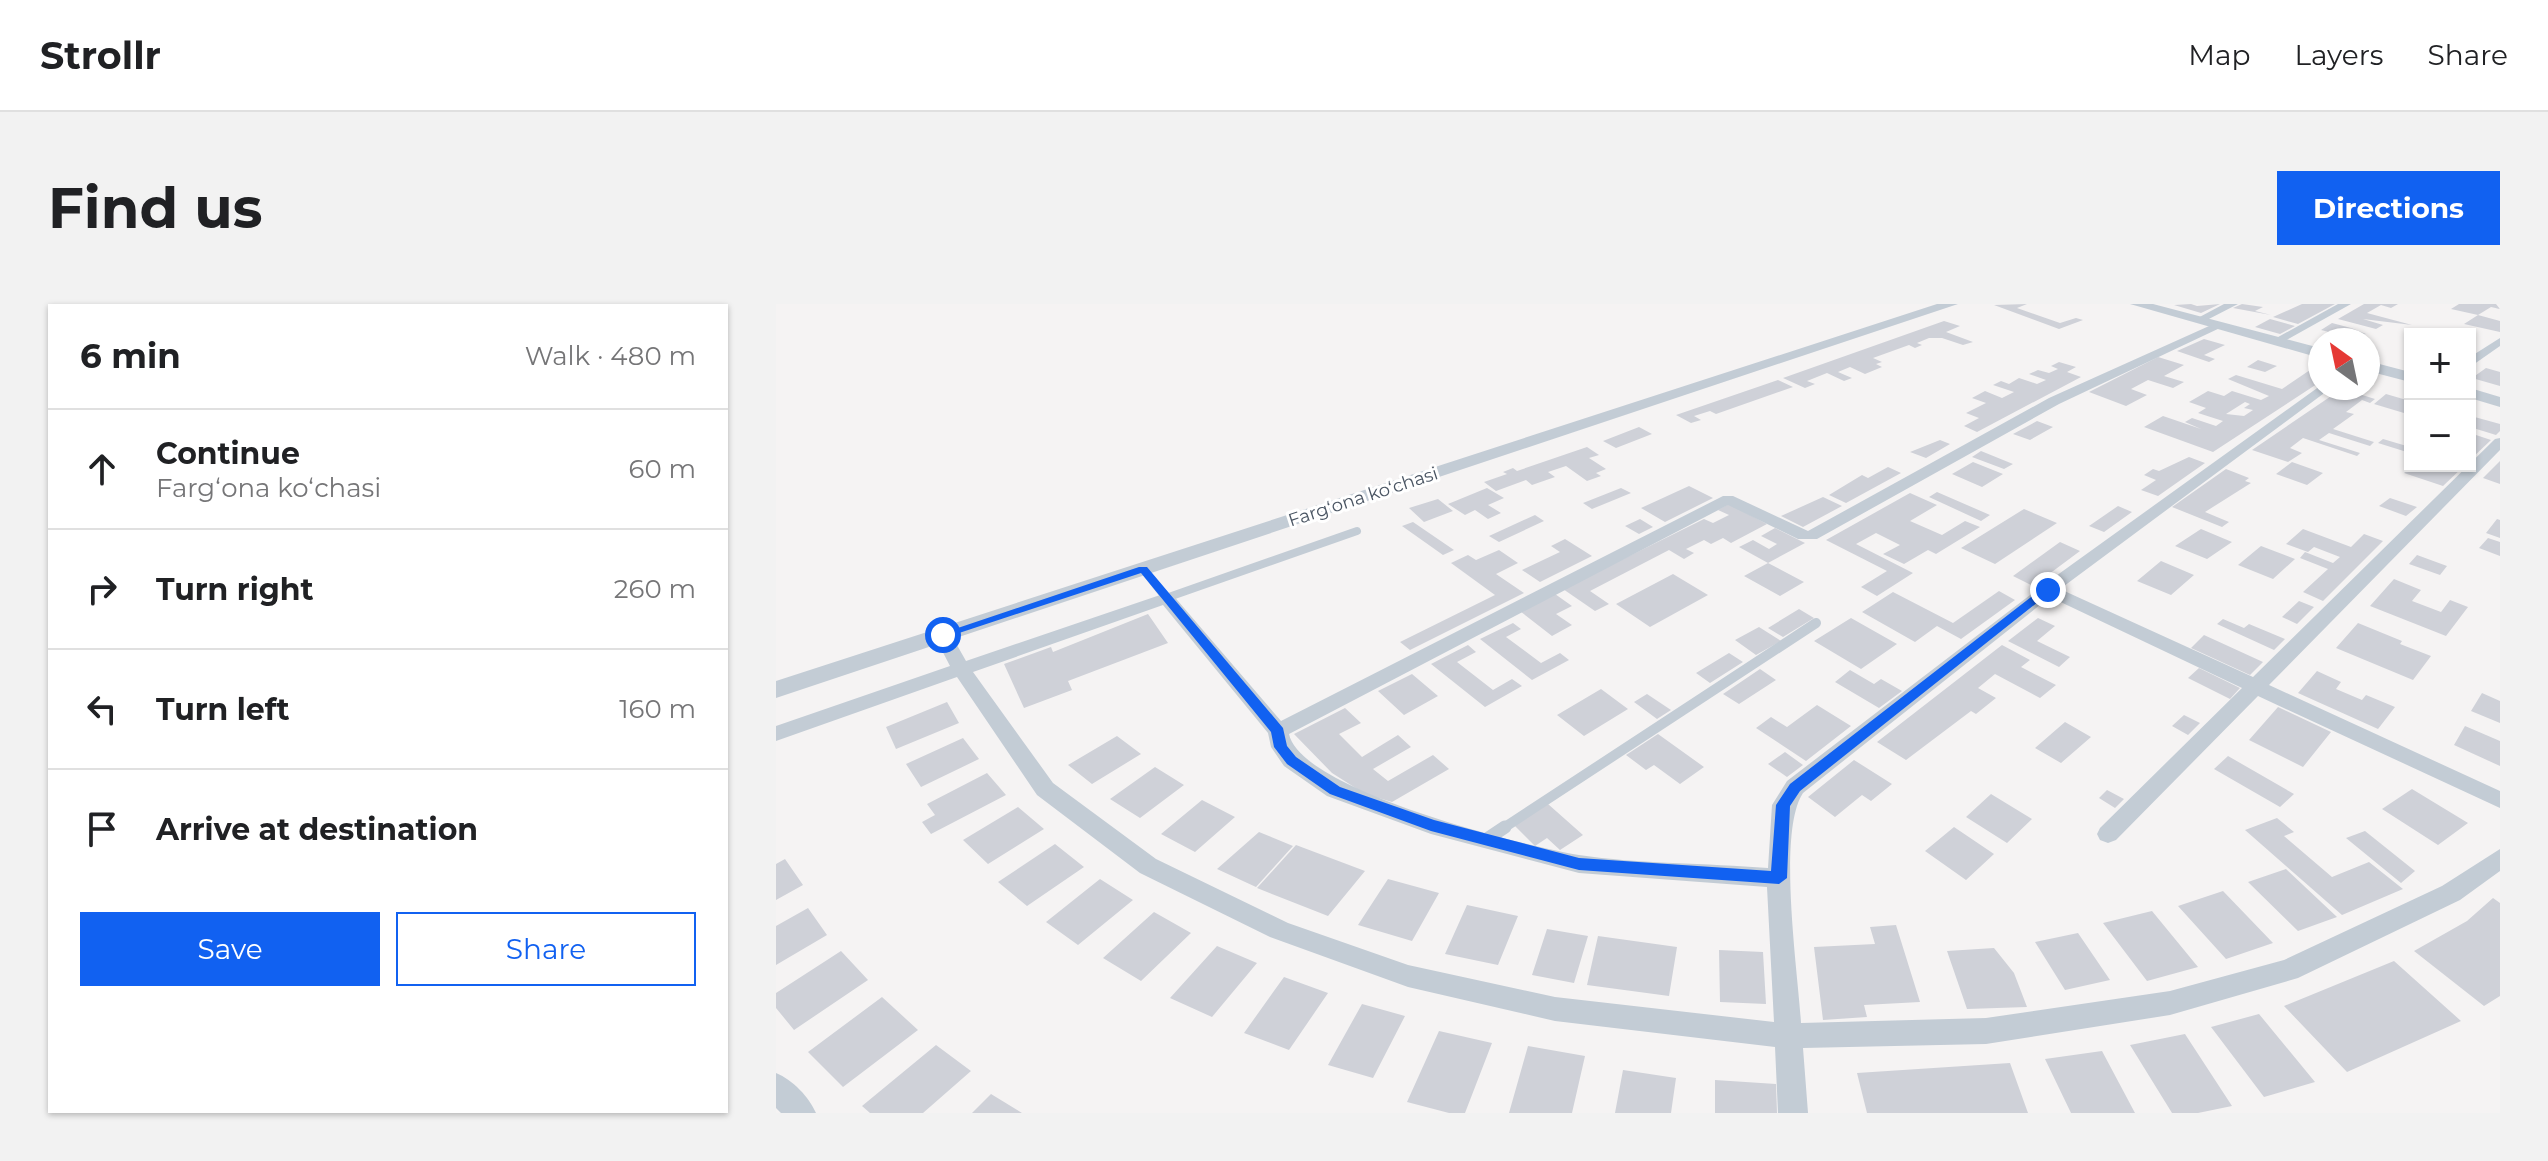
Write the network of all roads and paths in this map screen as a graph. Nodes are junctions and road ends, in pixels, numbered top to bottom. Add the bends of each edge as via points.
1 (1951, 304) edge
2 (2137, 304) edge
3 (2233, 304) edge
4 (2346, 304) edge
5 (2199, 320) junction
6 (2218, 325) junction
7 (2277, 341) junction
8 (2500, 341) edge
9 (2308, 350) edge
10 (2476, 359) edge
11 (2380, 369) edge
12 (2404, 375) edge
13 (2476, 395) edge
14 (2309, 400) edge
15 (2500, 402) edge
16 (2500, 442) edge
17 (1357, 531) dead end
18 (1143, 569) junction
19 (2048, 590) junction
20 (1166, 598) junction
21 (1816, 623) dead end
22 (943, 635) junction
23 (960, 667) junction
24 (2255, 687) junction
25 (776, 690) edge
26 (1278, 731) junction
27 (776, 734) edge
28 (2500, 800) edge
29 (2108, 834) dead end
30 (1487, 839) junction
31 (2500, 858) edge
32 (1779, 878) junction
33 (1787, 1036) junction
34 (776, 1087) edge
35 (801, 1113) edge
36 (1793, 1113) edge

1 - 18 street, Fargʻona koʻchasi
2 - 5 street
3 - 5 street
4 - 7 street
5 - 6 street
6 - 7 street
6 - 26 street via 2054,401 1811,536 1728,499
7 - 9 street
8 - 10 street
11 - 12 street
13 - 15 street
14 - 19 street
16 - 24 street
17 - 20 lane
18 - 20 lane
18 - 22 street, Fargʻona koʻchasi
19 - 24 street
19 - 32 street via 1795,787 1783,805
20 - 23 street
20 - 26 street
21 - 30 lane
22 - 23 street
22 - 25 street, Fargʻona koʻchasi
23 - 27 street
23 - 33 street via 1045,789 1148,866 1279,930 1408,976 1555,1009
24 - 28 street
24 - 29 street
26 - 30 street via 1281,747 1292,761 1335,790
30 - 32 street via 1579,864
31 - 33 street via 2451,893 2289,970 2170,1003 1986,1031
32 - 33 street
33 - 36 street
34 - 35 street

